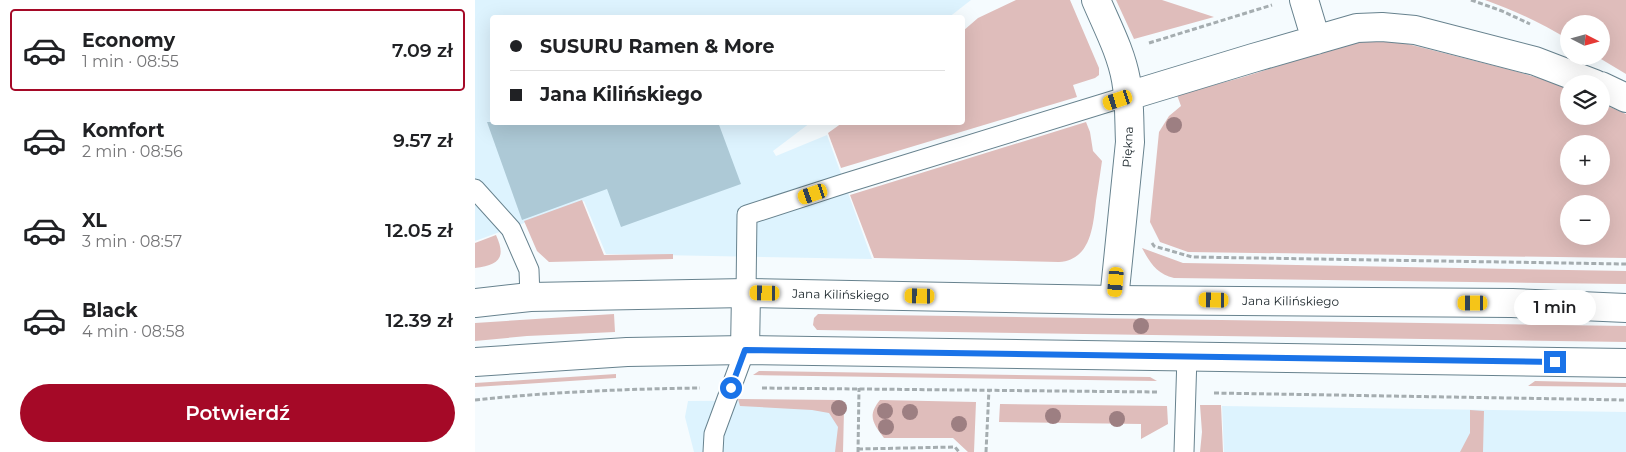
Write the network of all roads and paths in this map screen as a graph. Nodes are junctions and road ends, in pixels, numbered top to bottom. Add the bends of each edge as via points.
1 (1096, 0) edge
2 (1304, 0) edge
3 (1471, 0) edge
4 (1502, 11) dead end
5 (1317, 40) junction
6 (1572, 75) edge
7 (1610, 90) edge
8 (1128, 96) junction
9 (1626, 98) edge
10 (475, 189) edge
11 (1149, 240) dead end
12 (1626, 264) edge
13 (746, 293) junction
14 (530, 298) junction
15 (1114, 300) junction
16 (475, 303) edge
17 (1626, 308) edge
18 (745, 350) junction
19 (1187, 356) junction
20 (475, 362) edge
21 (1626, 363) edge
22 (731, 388) junction
23 (859, 388) junction
24 (989, 390) junction
25 (1186, 393) junction
26 (475, 400) edge
27 (1626, 400) edge
28 (858, 450) edge
29 (713, 452) edge
30 (959, 452) edge
31 (986, 452) edge
32 (1184, 452) edge

1 - 8 street, Piękna via 1119,54
2 - 5 street
3 - 4 path
5 - 6 street via 1357,28 1415,30 1535,61
5 - 8 street
7 - 9 street
8 - 13 lane via 747,215
8 - 15 street, Piękna via 1130,142
10 - 14 lane via 511,229 529,270
11 - 12 path via 1154,246 1192,256
13 - 14 street, Jana Kilińskiego
13 - 15 street, Jana Kilińskiego
13 - 18 street
14 - 16 street, Jana Kilińskiego
15 - 17 street, Jana Kilińskiego via 1512,303
18 - 19 street
18 - 20 street via 627,352
18 - 22 lane
19 - 21 street
19 - 25 lane
22 - 23 path
22 - 26 path via 629,389
22 - 29 lane via 714,434
23 - 24 path
23 - 28 path
24 - 25 path
24 - 31 path
25 - 27 path
25 - 32 lane
28 - 30 path via 955,447

